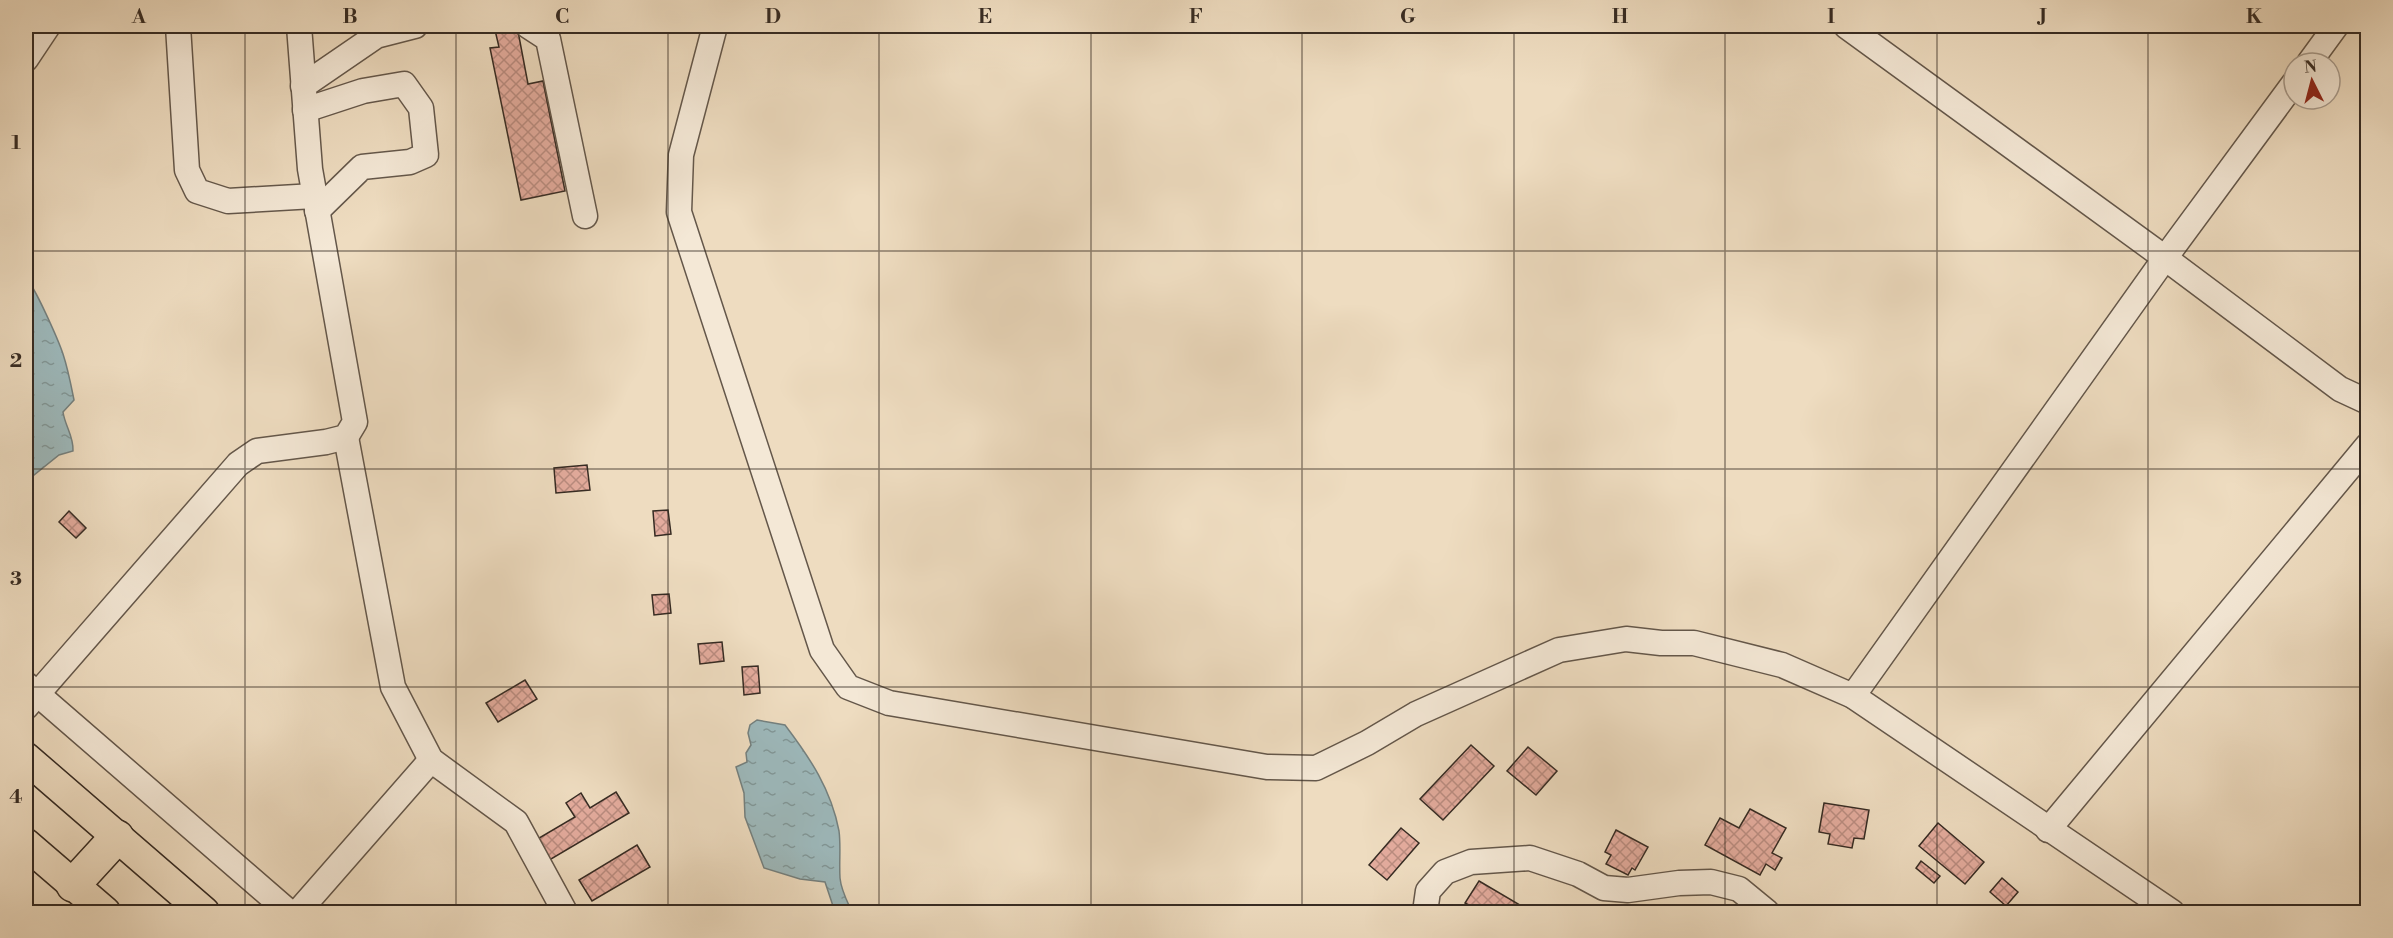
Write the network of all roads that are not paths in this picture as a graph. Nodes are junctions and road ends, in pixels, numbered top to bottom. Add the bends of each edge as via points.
1 (48, 26) edge
2 (178, 26) edge
3 (299, 26) edge
4 (415, 26) edge
5 (528, 26) edge
6 (715, 26) edge
7 (1846, 26) edge
8 (2336, 26) edge
9 (2318, 51) edge
10 (26, 59) edge
11 (303, 86) junction
12 (2282, 99) edge
13 (305, 110) junction
14 (316, 203) junction
15 (585, 216) dead end
16 (2165, 258) junction
17 (2367, 402) edge
18 (346, 437) junction
19 (2367, 445) edge
20 (30, 695) edge
21 (1853, 696) junction
22 (26, 758) edge
23 (431, 760) junction
24 (2048, 830) junction
25 (117, 837) junction
26 (26, 844) edge
27 (73, 885) junction
28 (105, 912) edge
29 (204, 912) edge
30 (289, 912) edge
31 (298, 912) edge
32 (565, 912) edge
33 (1425, 912) edge
34 (1767, 912) edge
35 (2172, 912) edge

1 - 10 street
2 - 14 street via 187,170 197,191 228,201
3 - 11 street
4 - 11 street via 376,36
5 - 15 street via 548,39
6 - 21 street via 681,155 679,212 822,650 848,687 889,703 1268,767 1316,768 1416,714 1559,650 1626,639 1694,643 1782,665
7 - 16 street
8 - 9 street
11 - 13 street
12 - 16 street
13 - 14 street
13 - 14 street via 363,91 404,84 421,108 426,155 410,162 362,166
14 - 18 street via 355,422
16 - 17 street via 2340,389
16 - 21 street
18 - 20 street via 257,452 238,464
18 - 23 street via 393,687
19 - 24 street
20 - 30 street
21 - 24 street
22 - 25 main road
23 - 31 street
23 - 32 street via 516,822
24 - 35 street
25 - 27 highway
25 - 29 main road
26 - 27 main road
27 - 28 main road
33 - 34 street via 1428,891 1445,872 1471,862 1530,858 1578,874 1604,888 1628,890 1711,882 1739,889

